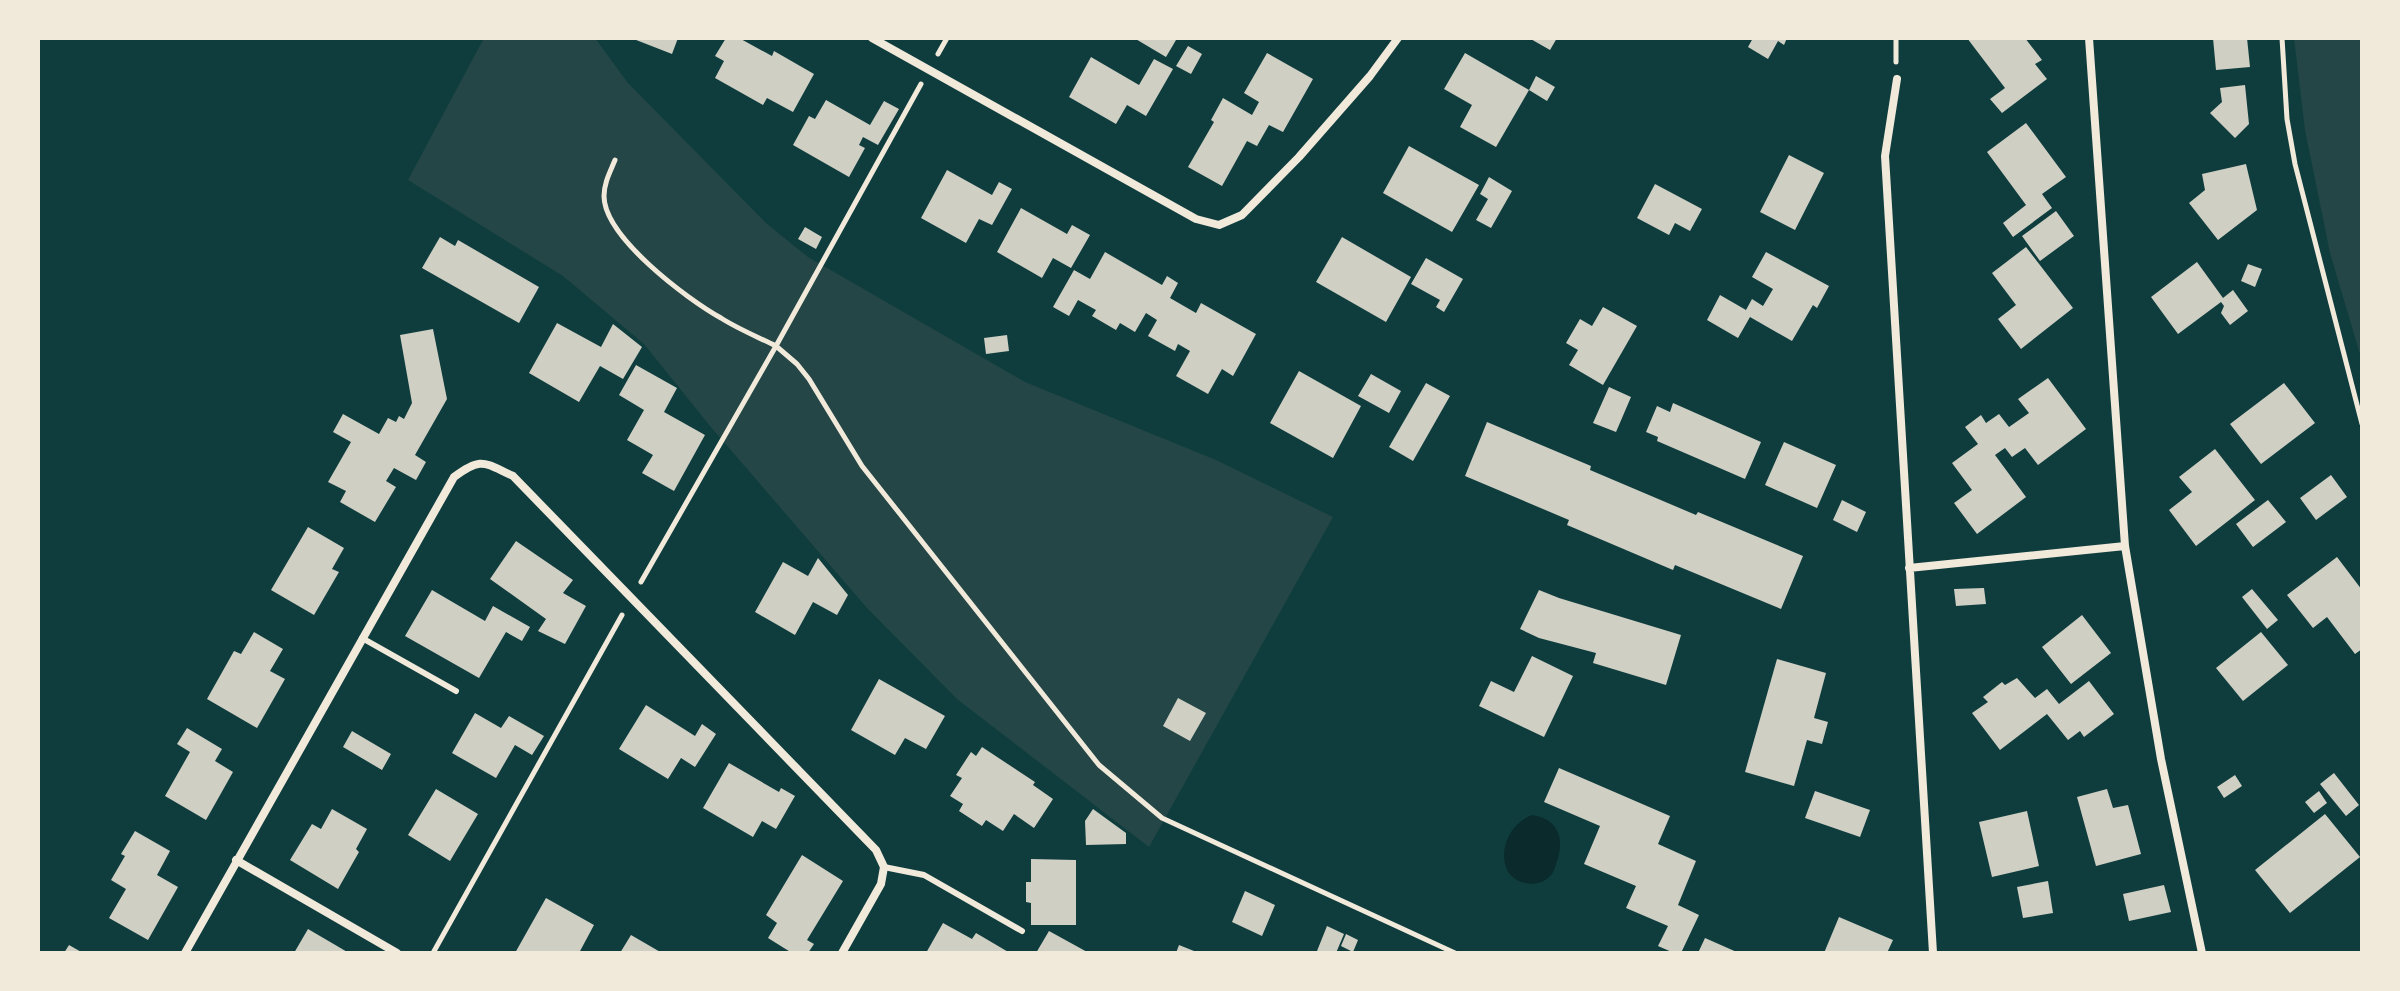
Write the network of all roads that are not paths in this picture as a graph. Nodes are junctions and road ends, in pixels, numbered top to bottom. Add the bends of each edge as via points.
1 (872, 38) edge
2 (1398, 38) edge
3 (2089, 38) edge
4 (1897, 79) dead end
5 (2125, 546) junction
6 (1909, 568) junction
7 (362, 638) junction
8 (456, 691) dead end
9 (236, 860) junction
10 (884, 867) junction
11 (1022, 931) dead end
12 (185, 953) edge
13 (397, 953) edge
14 (842, 953) edge
15 (1933, 953) edge
16 (2202, 953) edge

1 - 2 street via 1196,219 1219,225 1242,215 1299,157
3 - 5 street
4 - 6 street via 1885,156
5 - 6 street
5 - 16 street via 2161,759
6 - 15 street
7 - 8 lane
7 - 9 street
7 - 10 street via 454,477 483,462 513,476 876,850
9 - 12 street
9 - 13 street
10 - 11 lane via 924,875
10 - 14 street via 881,884

